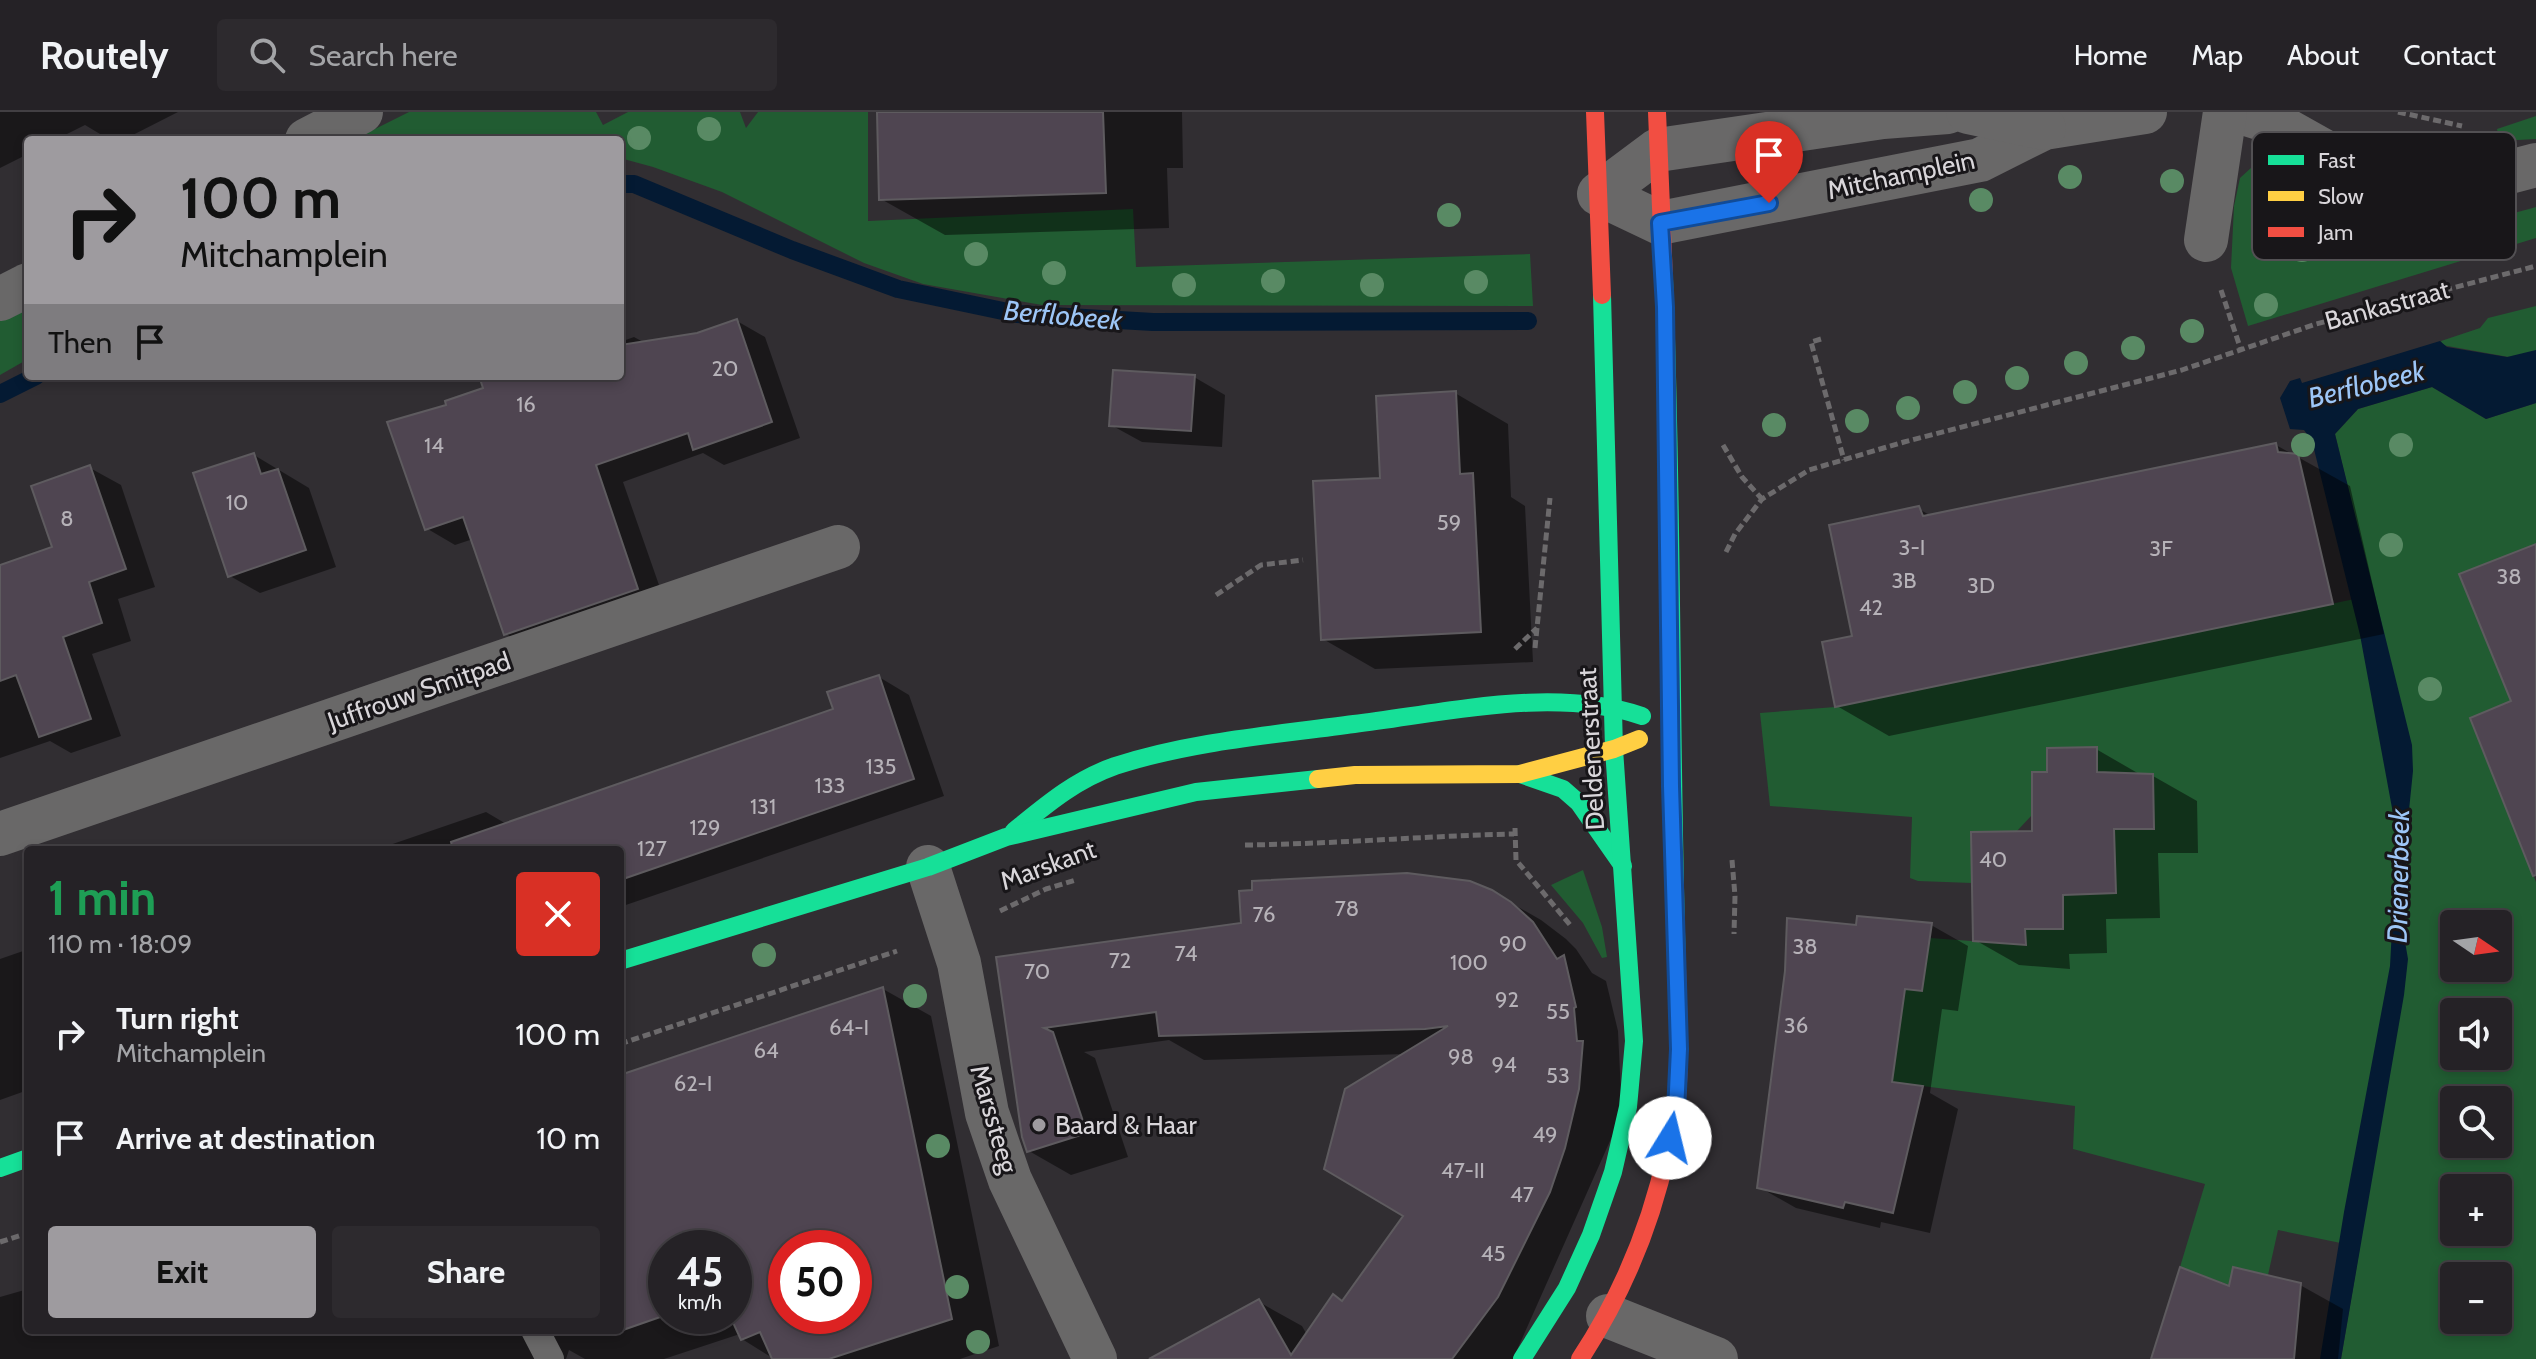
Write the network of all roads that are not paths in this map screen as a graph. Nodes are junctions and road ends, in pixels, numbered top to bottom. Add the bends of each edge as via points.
1 (361, 112) edge
2 (1595, 112) edge
3 (1948, 112) edge
4 (1968, 112) edge
5 (2145, 112) edge
6 (2225, 112) edge
7 (2240, 112) edge
8 (2044, 128) junction
9 (1658, 131) edge
10 (2290, 132) edge
11 (315, 136) edge
12 (2536, 165) edge
13 (2516, 170) edge
14 (1599, 194) junction
15 (1660, 223) junction
16 (2206, 240) road end
17 (24, 287) edge
18 (0, 299) edge
19 (838, 547) dead end
20 (1614, 705) junction
21 (1670, 726) junction
22 (1614, 749) junction
23 (1520, 774) junction
24 (0, 834) edge
25 (1006, 837) junction
26 (1623, 866) junction
27 (928, 867) junction
28 (624, 960) edge
29 (24, 1159) edge
30 (0, 1168) edge
31 (1608, 1316) junction
32 (537, 1334) edge
33 (550, 1359) edge
34 (1095, 1359) edge
35 (1522, 1359) edge
36 (1580, 1359) edge
37 (1716, 1359) edge

1 - 11 street
2 - 14 main road, Deldenerstraat
3 - 9 street, Mitchamplein
4 - 8 street, Mitchamplein
5 - 8 street, Mitchamplein
6 - 16 street
7 - 10 street
8 - 15 street, Mitchamplein via 1980,160
9 - 14 street, Mitchamplein
9 - 15 main road
12 - 13 street
14 - 15 street
14 - 20 main road, Deldenerstraat
15 - 21 main road
17 - 18 street
19 - 24 street, Juffrouw Smitpad
20 - 21 main road, Marskant
20 - 22 main road, Deldenerstraat
20 - 25 main road, Marskant via 1529,702 1161,753 1070,786
21 - 22 main road, Marskant
21 - 31 main road via 1679,1034 1676,1111 1658,1193
22 - 23 main road, Marskant
22 - 26 main road, Deldenerstraat
23 - 25 main road, Marskant via 1355,775 1196,792
23 - 26 main road, Marskant via 1563,789 1579,803
25 - 27 main road, Marskant
26 - 35 main road, Deldenerstraat via 1634,1041 1628,1107 1591,1235 1567,1288
27 - 28 main road, Marskant
27 - 34 street, Marssteeg via 959,963 987,1113 1010,1180
29 - 30 main road
31 - 36 main road
31 - 37 street
32 - 33 lane

